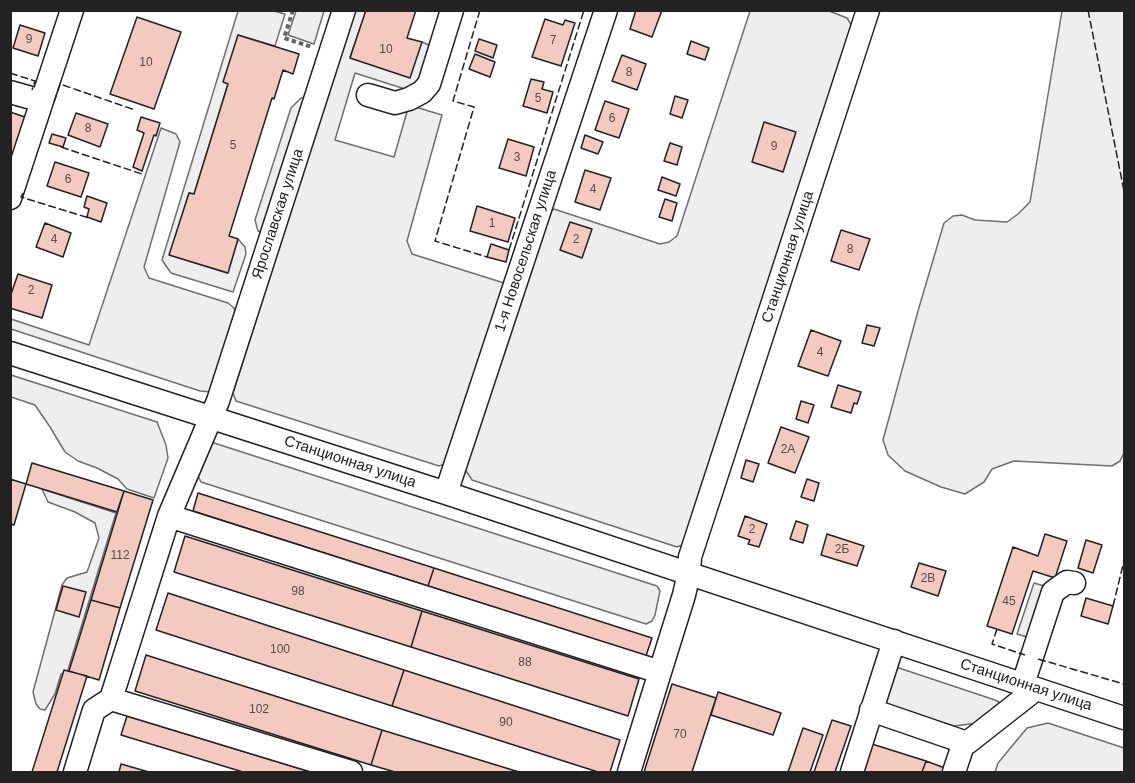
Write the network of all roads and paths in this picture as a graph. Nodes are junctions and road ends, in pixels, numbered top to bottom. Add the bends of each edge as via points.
1 (72, 10) edge
2 (293, 10) edge
3 (344, 10) edge
4 (452, 10) edge
5 (606, 10) edge
6 (866, 11) edge
7 (316, 49) dead end
8 (10, 92) edge
9 (368, 95) dead end
10 (42, 101) junction
11 (10, 198) edge
12 (10, 353) edge
13 (212, 417) junction
14 (446, 493) junction
15 (169, 516) junction
16 (689, 573) junction
17 (1074, 584) dead end
18 (894, 641) junction
19 (660, 672) junction
20 (1030, 687) junction
21 (111, 699) junction
22 (871, 710) junction
23 (1125, 718) edge
24 (964, 742) junction
25 (75, 772) edge
26 (351, 772) edge
27 (629, 772) edge
28 (852, 772) edge
29 (954, 772) edge

1 - 10 street
2 - 7 path via 284,38
3 - 13 street, Ярославская улица
4 - 9 street via 429,84 422,92 395,103
5 - 14 street, 1-я Новосельская улица
6 - 16 street, Станционная улица via 690,557
8 - 10 street
10 - 11 street
12 - 13 street, Станционная улица
13 - 14 street, Станционная улица
13 - 15 street, Ярославская улица
14 - 16 street, Станционная улица
15 - 19 street
15 - 21 street, Ярославская улица
16 - 18 street, Станционная улица
16 - 19 street
17 - 20 street via 1066,582 1053,592
18 - 20 street, Станционная улица
18 - 22 street
19 - 27 street
20 - 23 street, Станционная улица
20 - 24 street
21 - 25 street via 94,710
21 - 26 street
22 - 24 street
22 - 28 street
24 - 29 street

